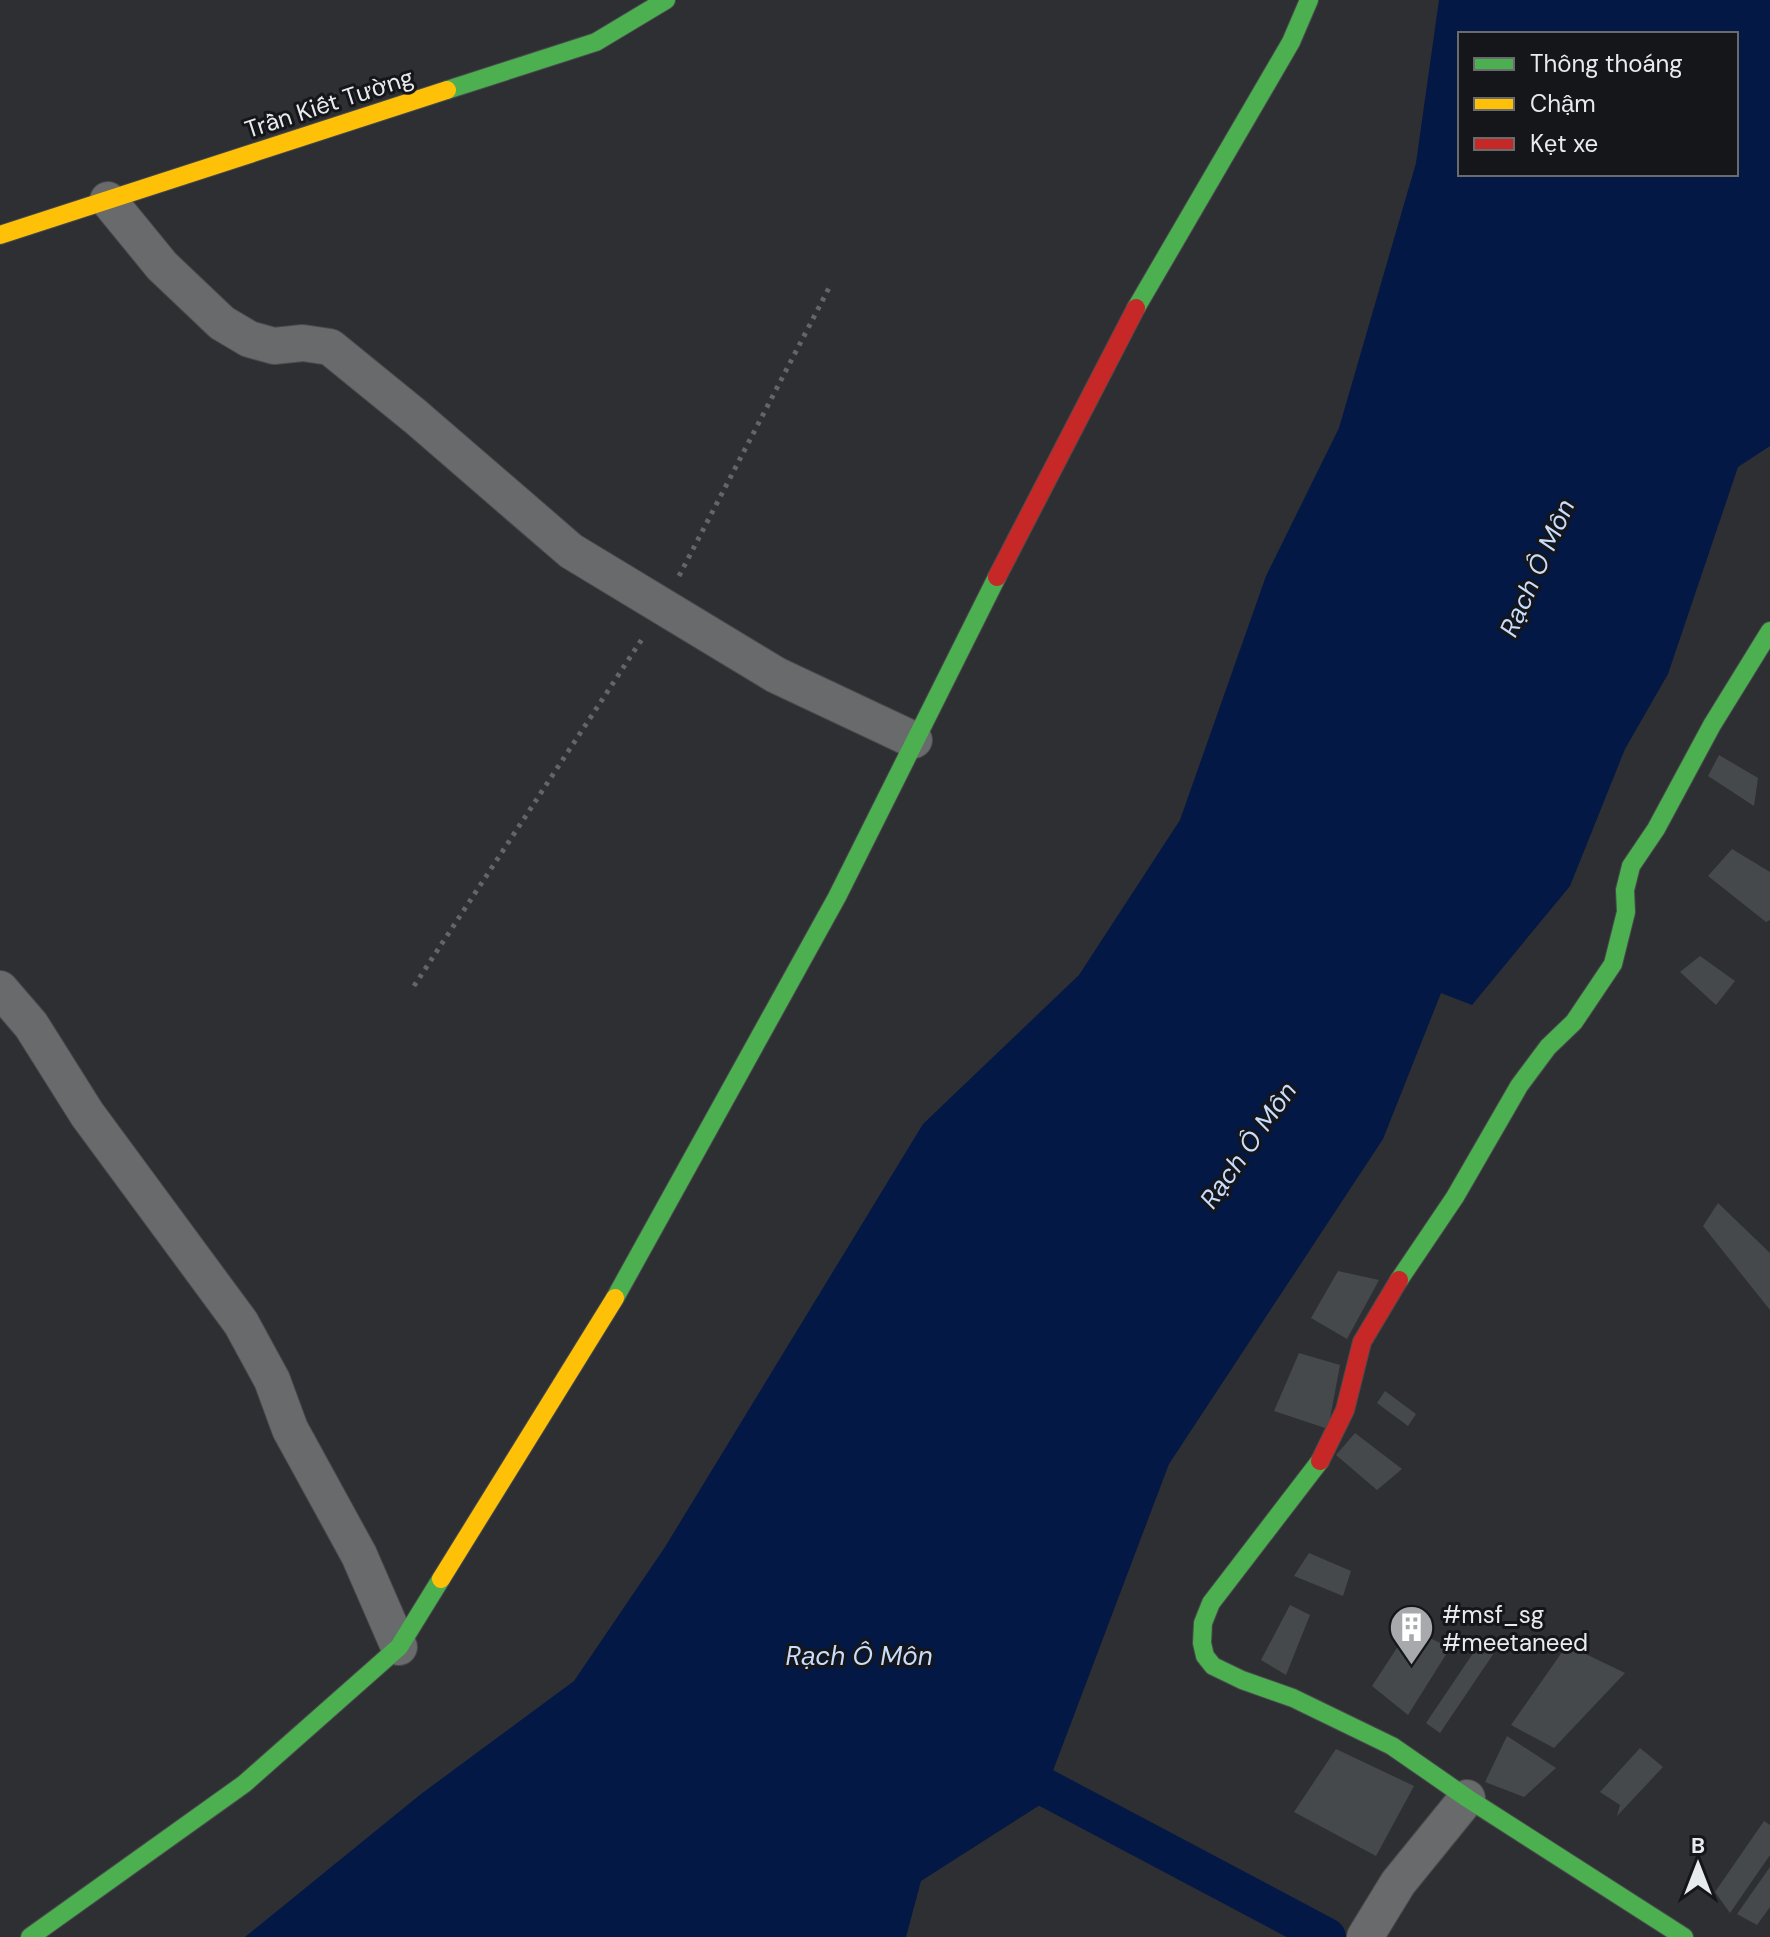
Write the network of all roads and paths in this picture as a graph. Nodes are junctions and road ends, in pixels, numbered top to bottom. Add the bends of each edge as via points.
1 (666, 0) edge
2 (1309, 0) edge
3 (108, 200) junction
4 (0, 235) edge
5 (830, 286) dead end
6 (664, 605) junction
7 (1770, 631) edge
8 (914, 740) junction
9 (414, 986) dead end
10 (0, 989) edge
11 (399, 1647) junction
12 (1467, 1798) junction
13 (30, 1937) edge
14 (1365, 1937) edge
15 (1684, 1937) edge

1 - 3 street, Trần Kiết Tường via 596,42
2 - 8 street via 1291,42 1149,283
3 - 4 street, Trần Kiết Tường
3 - 6 street via 162,266 222,323 274,346 330,347 571,551
5 - 6 path
6 - 8 street via 776,675
6 - 9 path
7 - 12 street via 1631,866 1613,964 1574,1022 1519,1086 1455,1197 1382,1304 1362,1342 1345,1410 1325,1454 1229,1578 1203,1623 1205,1656 1213,1666 1392,1746
8 - 11 street via 837,897 600,1324
10 - 11 street via 31,1025 87,1114 241,1323 272,1380 290,1429 359,1555
11 - 13 street via 244,1784
12 - 14 street via 1398,1883
12 - 15 street

